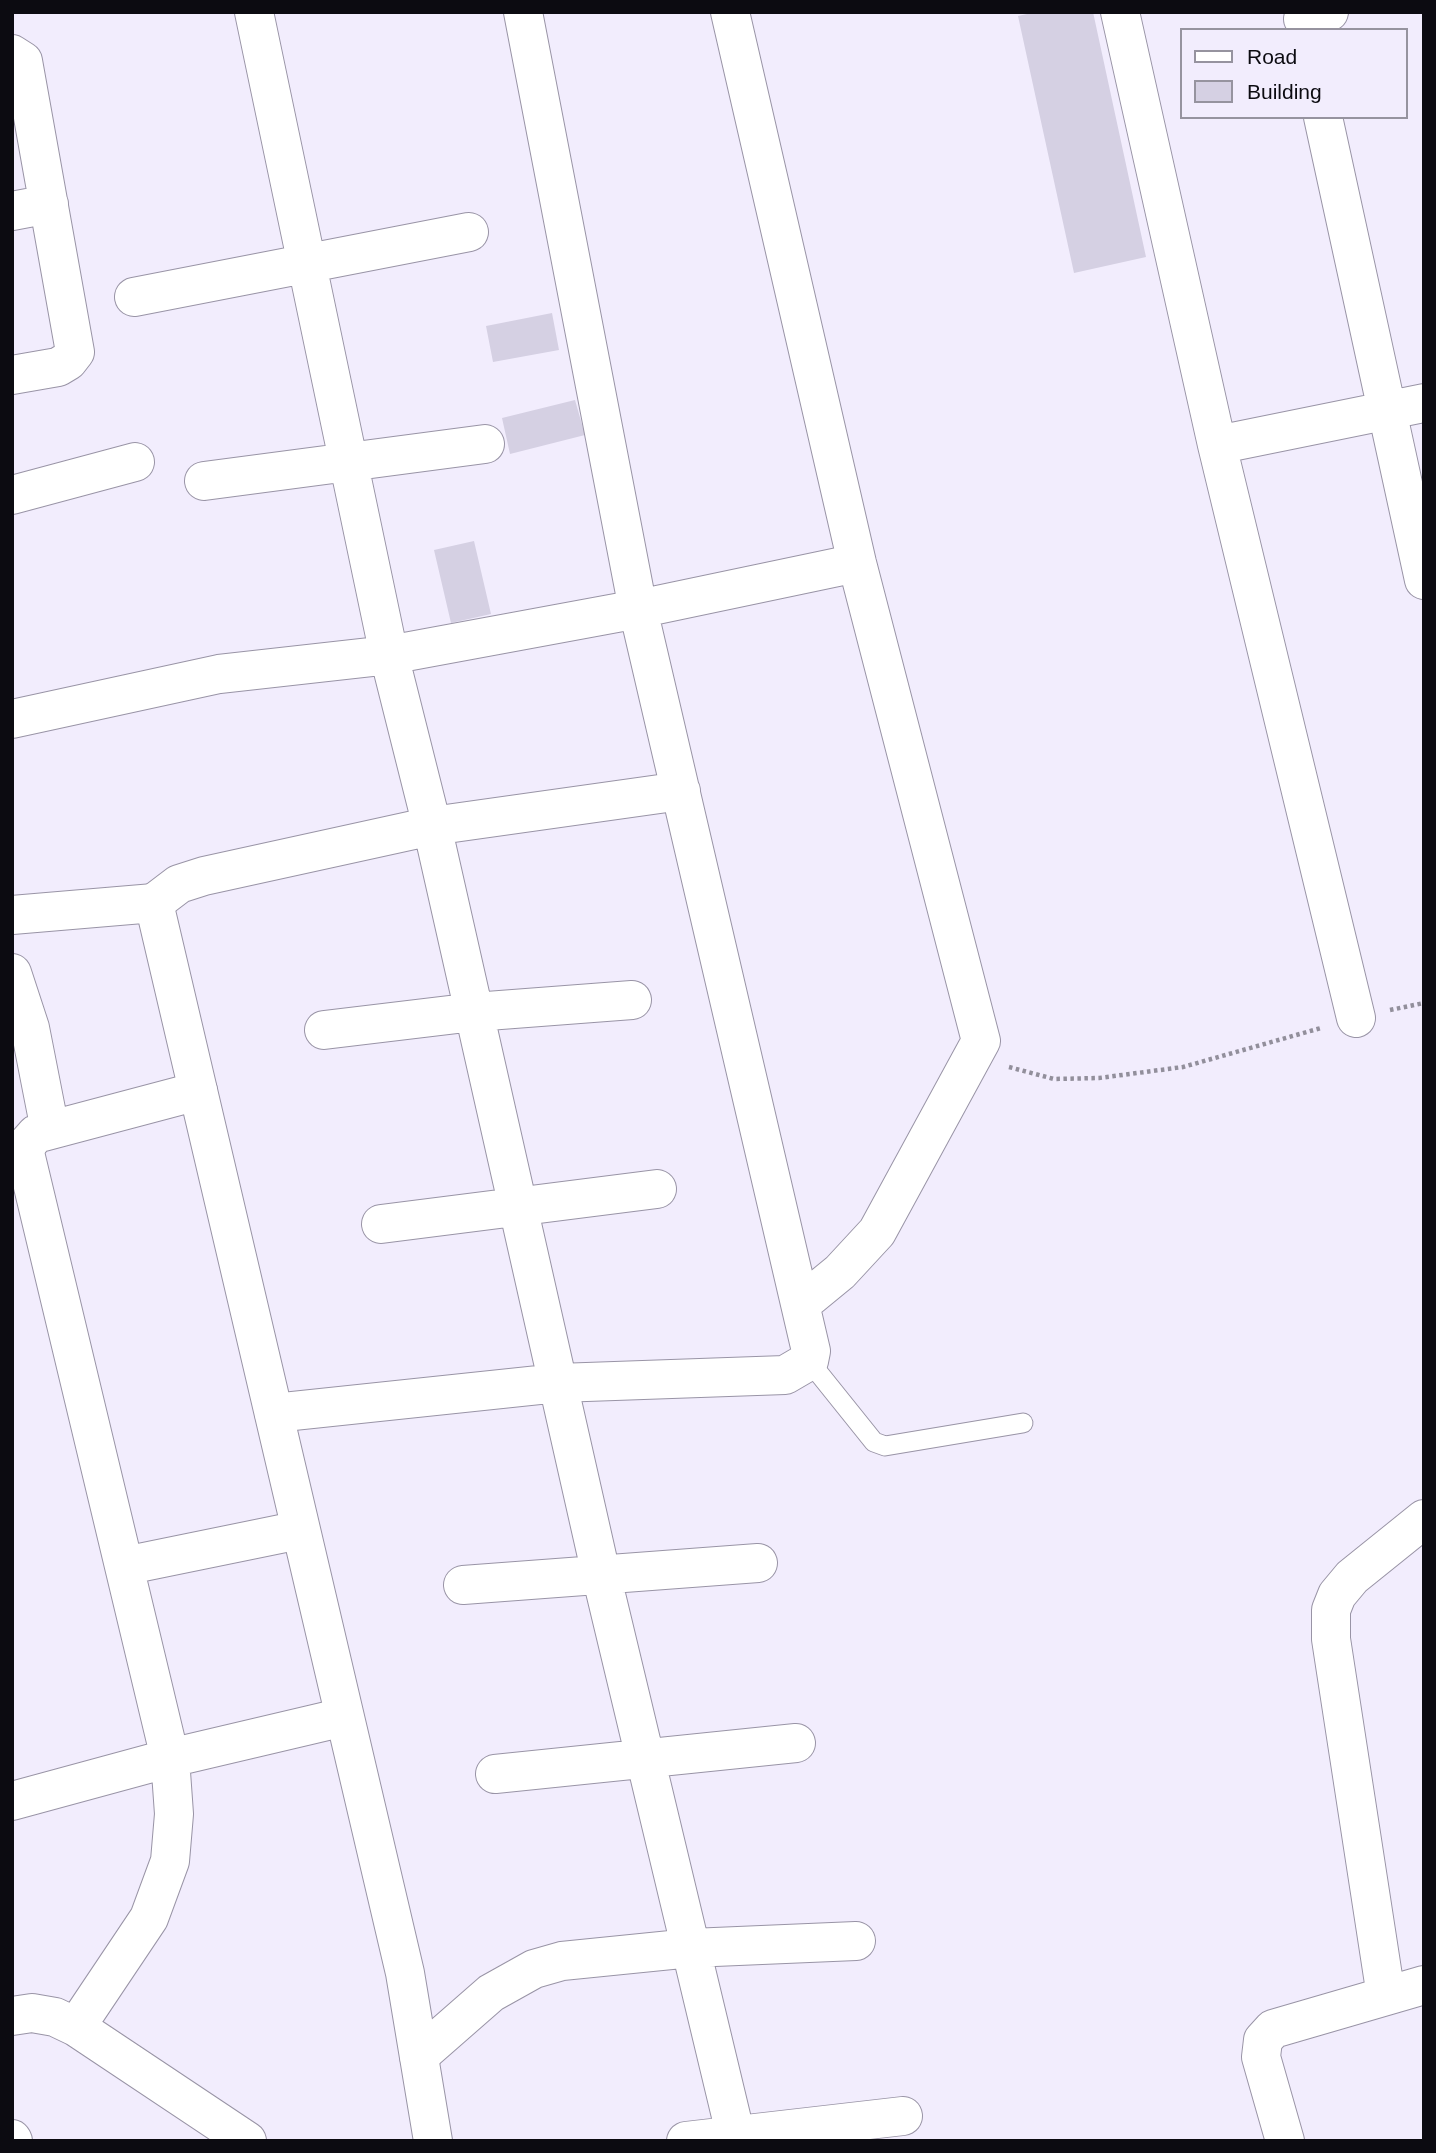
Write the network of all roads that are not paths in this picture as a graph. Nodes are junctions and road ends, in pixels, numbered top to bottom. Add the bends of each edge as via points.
1 (254, 12) edge
2 (523, 12) edge
3 (730, 12) edge
4 (1120, 12) edge
5 (12, 54) edge
6 (1323, 119) edge
7 (31, 208) edge
8 (470, 232) dead end
9 (305, 263) junction
10 (134, 298) dead end
11 (12, 375) edge
12 (1424, 403) edge
13 (1385, 411) junction
14 (485, 444) dead end
15 (1217, 445) junction
16 (348, 461) junction
17 (135, 463) dead end
18 (204, 481) dead end
19 (12, 495) edge
20 (858, 563) junction
21 (1423, 570) edge
22 (638, 608) junction
23 (389, 654) junction
24 (12, 719) edge
25 (681, 791) junction
26 (432, 826) junction
27 (154, 903) junction
28 (12, 915) edge
29 (12, 973) edge
30 (632, 1000) dead end
31 (474, 1012) junction
32 (1356, 1018) road end
33 (324, 1030) dead end
34 (198, 1091) junction
35 (50, 1130) junction
36 (657, 1189) dead end
37 (518, 1208) junction
38 (381, 1224) dead end
39 (801, 1304) junction
40 (809, 1361) junction
41 (558, 1383) junction
42 (274, 1413) junction
43 (1023, 1423) dead end
44 (1424, 1519) edge
45 (300, 1530) junction
46 (758, 1563) dead end
47 (124, 1566) junction
48 (601, 1574) junction
49 (463, 1585) dead end
50 (344, 1717) junction
51 (796, 1743) dead end
52 (170, 1758) junction
53 (646, 1760) junction
54 (495, 1774) dead end
55 (12, 1801) edge
56 (856, 1941) dead end
57 (691, 1948) junction
58 (1424, 1984) edge
59 (1386, 1996) junction
60 (12, 2016) edge
61 (76, 2026) junction
62 (419, 2056) junction
63 (903, 2116) dead end
64 (736, 2137) edge
65 (247, 2141) edge
66 (433, 2141) edge
67 (686, 2141) edge
68 (1285, 2141) edge

1 - 9 street
2 - 22 street
3 - 20 street
4 - 15 street
5 - 7 street via 23,61
6 - 13 street
7 - 11 street via 75,352 58,367
8 - 9 street
9 - 10 street
9 - 16 street
12 - 13 street
13 - 15 street
13 - 21 street
14 - 16 street
15 - 32 street
16 - 18 street
16 - 23 street
17 - 19 street
20 - 22 street
20 - 39 street via 981,1041 877,1232 840,1272
22 - 23 street
22 - 25 street
23 - 24 street via 219,674
23 - 26 street
25 - 26 street
25 - 39 street
26 - 27 street via 204,876 179,884
26 - 31 street
27 - 28 street
27 - 34 street
29 - 35 street via 30,1028
30 - 31 street
31 - 33 street
31 - 37 street
34 - 35 street
34 - 42 street
35 - 47 street via 36,1134 25,1153
36 - 37 street
37 - 38 street
37 - 41 street
39 - 40 street via 811,1350
40 - 41 street via 785,1375
40 - 43 lane via 874,1442 885,1446
41 - 42 street
41 - 48 street
42 - 45 street
44 - 59 street via 1352,1577 1331,1610 1331,1639
45 - 47 street
45 - 50 street
46 - 48 street
47 - 52 street
48 - 49 street
48 - 53 street
50 - 52 street
50 - 62 street via 405,1973
51 - 53 street
52 - 55 street
52 - 61 street via 174,1814 170,1861 149,1918
53 - 54 street
53 - 57 street
56 - 57 street
57 - 62 street via 562,1961 534,1969 491,1993
57 - 64 street
58 - 59 street
59 - 68 street via 1273,2029 1263,2040 1261,2057
60 - 61 street via 32,2013
61 - 65 street
62 - 66 street
63 - 64 street
64 - 67 street

